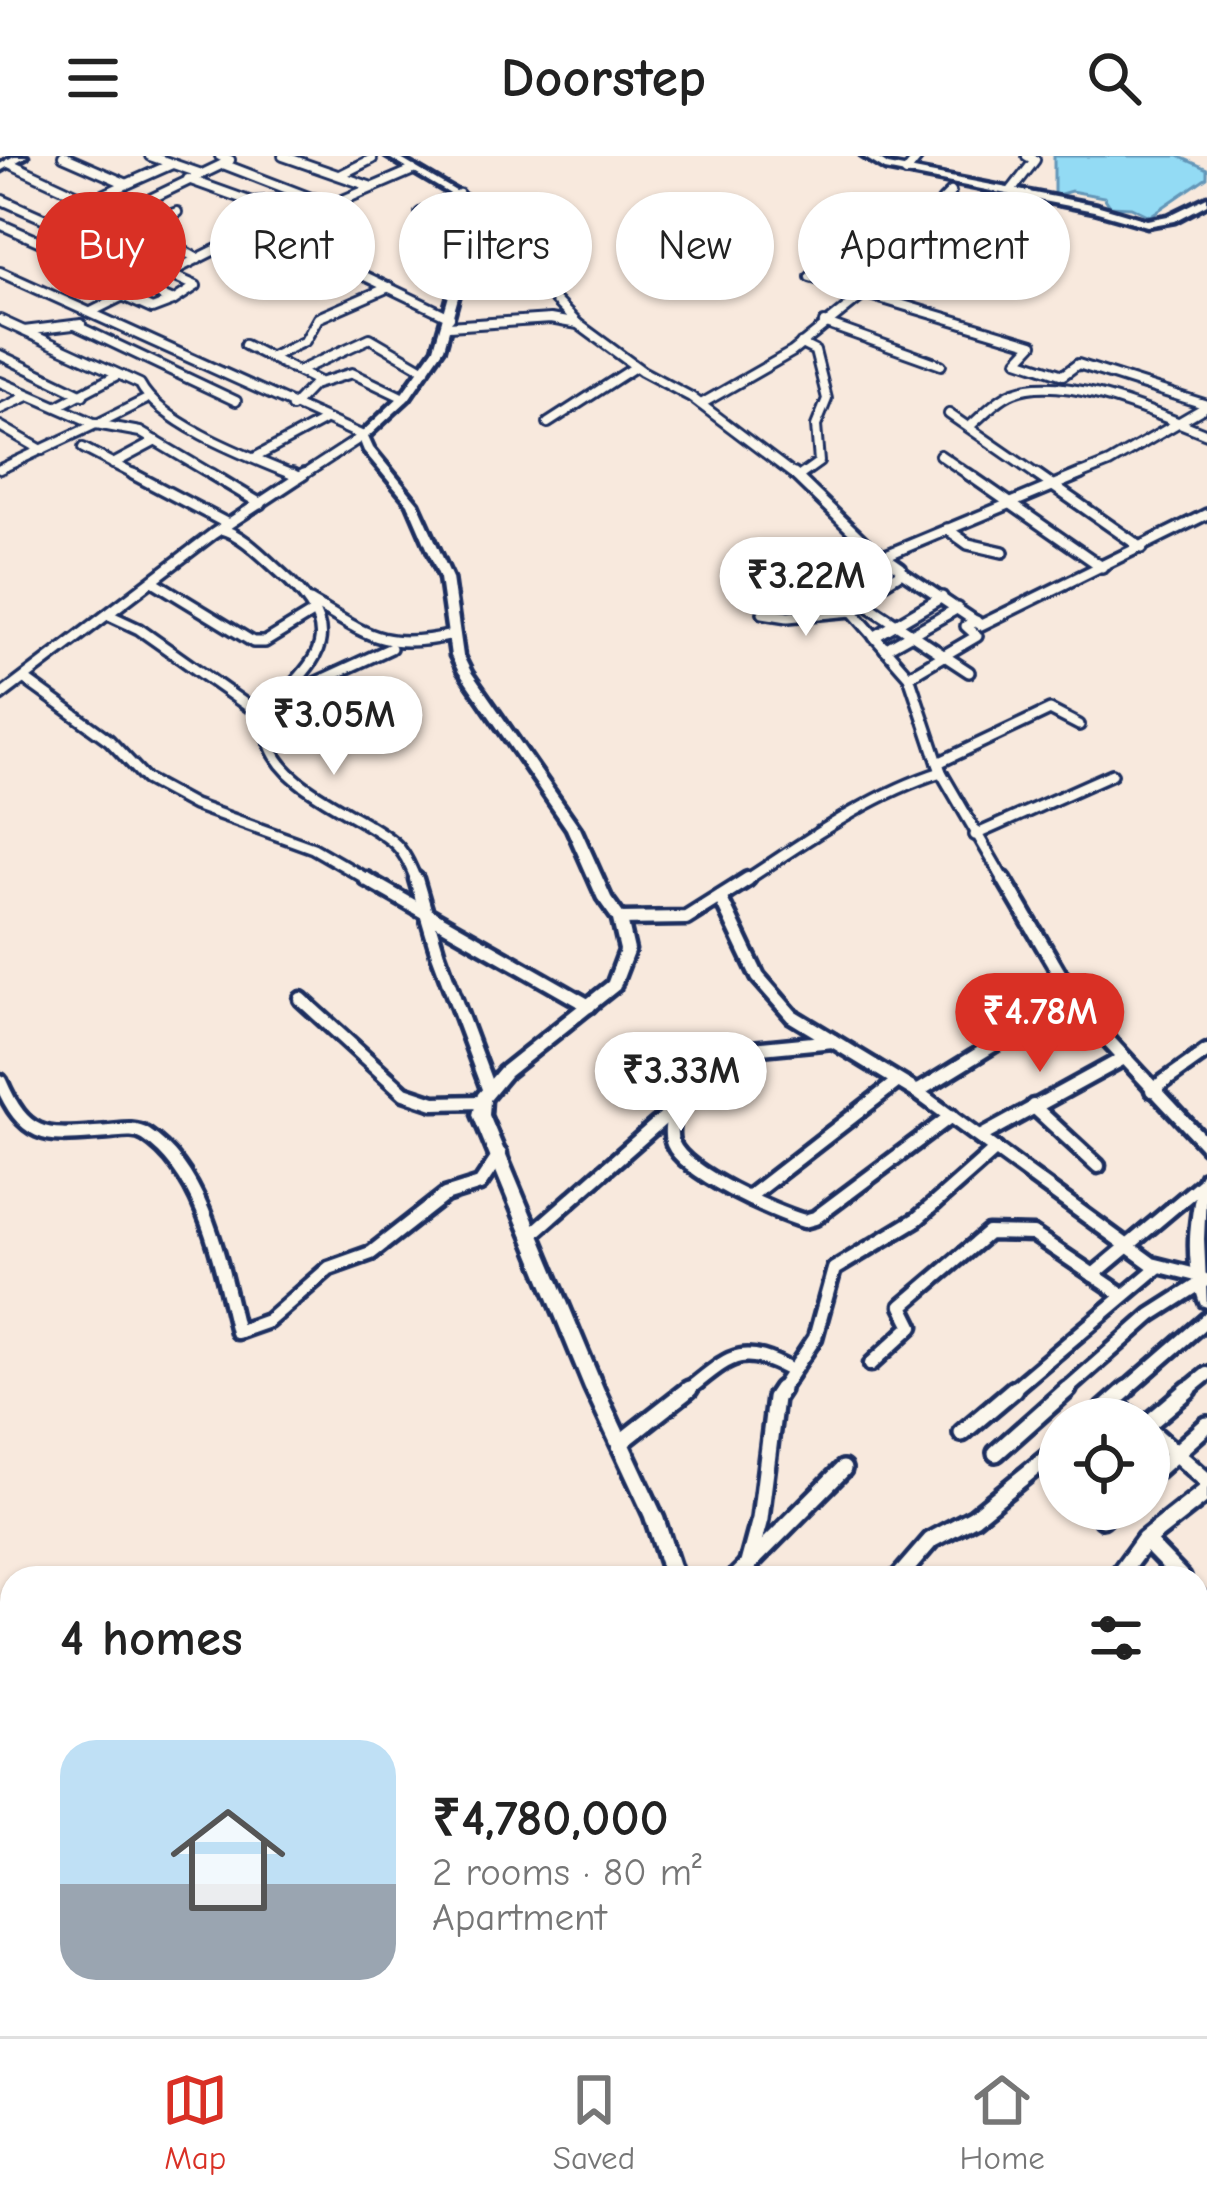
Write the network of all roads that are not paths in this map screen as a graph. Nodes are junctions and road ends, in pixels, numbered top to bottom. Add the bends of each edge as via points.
1 (63, 156) edge
2 (150, 156) edge
3 (283, 156) edge
4 (390, 156) edge
5 (867, 156) edge
6 (919, 156) edge
7 (1027, 156) edge
8 (373, 157) edge
9 (227, 159) edge
10 (10, 161) edge
11 (172, 164) junction
12 (413, 170) junction
13 (906, 172) junction
14 (199, 173) junction
15 (340, 175) junction
16 (188, 179) junction
17 (127, 184) junction
18 (372, 187) junction
19 (1012, 191) junction
20 (70, 192) edge
21 (111, 192) edge
22 (162, 192) edge
23 (224, 192) edge
24 (298, 192) edge
25 (360, 192) edge
26 (455, 192) edge
27 (1016, 192) edge
28 (0, 199) edge
29 (1207, 200) edge
30 (1070, 204) edge
31 (36, 215) edge
32 (0, 224) edge
33 (36, 240) edge
34 (186, 252) edge
35 (210, 253) edge
36 (198, 259) junction
37 (186, 265) edge
38 (0, 272) edge
39 (375, 281) edge
40 (390, 286) junction
41 (115, 300) edge
42 (132, 300) edge
43 (454, 300) edge
44 (555, 300) edge
45 (855, 300) edge
46 (883, 300) edge
47 (172, 301) edge
48 (91, 312) junction
49 (104, 318) junction
50 (0, 320) edge
51 (449, 321) junction
52 (824, 323) junction
53 (578, 324) junction
54 (75, 325) junction
55 (23, 331) junction
56 (801, 344) junction
57 (245, 345) dead end
58 (0, 355) edge
59 (271, 357) junction
60 (941, 365) dead end
61 (635, 367) junction
62 (425, 370) junction
63 (299, 371) junction
64 (117, 375) junction
65 (316, 384) junction
66 (3, 386) edge
67 (82, 395) junction
68 (28, 396) junction
69 (404, 398) junction
70 (145, 400) junction
71 (236, 401) dead end
72 (701, 404) junction
73 (1207, 405) edge
74 (58, 406) junction
75 (292, 406) junction
76 (0, 409) edge
77 (949, 414) dead end
78 (323, 421) junction
79 (1175, 422) junction
80 (548, 423) dead end
81 (96, 424) junction
82 (0, 426) edge
83 (969, 428) junction
84 (1207, 434) edge
85 (362, 436) junction
86 (156, 442) junction
87 (82, 448) dead end
88 (42, 450) junction
89 (940, 455) dead end
90 (254, 458) junction
91 (113, 464) junction
92 (0, 469) edge
93 (298, 477) junction
94 (799, 477) junction
95 (1053, 485) junction
96 (1010, 502) junction
97 (261, 504) junction
98 (1207, 514) edge
99 (225, 526) junction
100 (947, 529) junction
101 (1142, 548) junction
102 (782, 550) dead end
103 (1003, 552) dead end
104 (884, 556) junction
105 (1102, 567) junction
106 (902, 572) junction
107 (766, 579) dead end
108 (153, 581) junction
109 (942, 597) junction
110 (859, 598) junction
111 (311, 606) junction
112 (958, 608) junction
113 (852, 611) junction
114 (763, 613) dead end
115 (109, 615) junction
116 (824, 615) junction
117 (976, 621) junction
118 (897, 624) junction
119 (912, 634) junction
120 (453, 635) junction
121 (874, 637) junction
122 (391, 647) junction
123 (885, 650) junction
124 (943, 655) junction
125 (969, 672) dead end
126 (909, 676) junction
127 (25, 679) junction
128 (0, 696) edge
129 (285, 697) junction
130 (272, 723) junction
131 (1079, 725) dead end
132 (939, 767) junction
133 (1112, 774) dead end
134 (975, 836) junction
135 (720, 897) junction
136 (428, 911) junction
137 (620, 919) junction
138 (1073, 997) junction
139 (301, 999) dead end
140 (589, 1006) junction
141 (834, 1041) junction
142 (1207, 1051) edge
143 (1124, 1058) junction
144 (0, 1081) edge
145 (898, 1081) junction
146 (1152, 1090) junction
147 (916, 1092) junction
148 (486, 1097) junction
149 (676, 1106) junction
150 (1033, 1106) junction
151 (951, 1116) junction
152 (980, 1137) junction
153 (1207, 1146) edge
154 (996, 1149) junction
155 (500, 1154) junction
156 (1098, 1166) dead end
157 (1207, 1179) edge
158 (750, 1196) junction
159 (532, 1234) junction
160 (1125, 1244) junction
161 (1158, 1267) junction
162 (1093, 1275) junction
163 (1204, 1284) edge
164 (1123, 1295) junction
165 (1207, 1319) edge
166 (871, 1364) dead end
167 (792, 1371) junction
168 (1207, 1374) edge
169 (1118, 1398) edge
170 (1170, 1408) edge
171 (1207, 1425) edge
172 (962, 1433) dead end
173 (1192, 1438) junction
174 (620, 1444) junction
175 (1170, 1448) edge
176 (1207, 1449) edge
177 (995, 1453) dead end
178 (1176, 1454) junction
179 (1170, 1459) edge
180 (1038, 1465) edge
181 (843, 1469) dead end
182 (1207, 1481) edge
183 (1207, 1491) edge
184 (1145, 1540) junction
185 (670, 1566) edge
186 (743, 1566) edge
187 (747, 1566) edge
188 (908, 1566) edge
189 (1128, 1566) edge
190 (1170, 1566) edge

1 - 17 street
2 - 11 street
3 - 15 street
4 - 12 street
5 - 13 main road
6 - 13 street
7 - 19 street via 1035,160
8 - 15 street
9 - 14 street
9 - 24 street
10 - 20 street
11 - 14 street
11 - 17 street
12 - 18 street
12 - 26 street
13 - 19 main road
14 - 16 street
15 - 18 street
16 - 22 street
16 - 23 street
17 - 21 street
18 - 25 street
19 - 27 main road
28 - 31 street
29 - 30 main road via 1155,223
32 - 33 street
34 - 36 street
35 - 36 street
36 - 37 street
38 - 48 street
39 - 40 street
40 - 51 street
40 - 59 street via 317,318 305,341
41 - 48 street
42 - 47 street via 152,309
43 - 51 street
44 - 53 street
45 - 52 street
46 - 73 street via 1033,344 1018,360 1063,376 1078,364
48 - 49 street
49 - 54 street
49 - 75 street
50 - 55 street
51 - 53 street
51 - 62 street
52 - 56 street
52 - 60 street
53 - 61 street
54 - 55 street
54 - 71 street
55 - 64 street
56 - 72 street
56 - 94 street via 815,351 827,399 816,427 819,462
57 - 59 street
58 - 67 street
59 - 63 street
61 - 72 street
61 - 80 street
62 - 63 street via 370,338
62 - 69 street
63 - 65 street
64 - 67 street
64 - 70 street via 145,388
65 - 69 street via 352,373
65 - 75 street
66 - 68 street
67 - 74 street
68 - 74 street
68 - 76 street
69 - 85 street
70 - 81 street
70 - 90 street
72 - 94 street
73 - 79 street
74 - 81 street
75 - 78 street
77 - 83 street
78 - 85 street
78 - 90 street
79 - 83 street via 1040,386 1015,392
79 - 84 street
79 - 95 street via 1109,464
81 - 86 street
81 - 88 street
82 - 88 street
83 - 95 street
85 - 93 street
85 - 120 street via 412,503 446,578
86 - 91 street
86 - 97 street
87 - 91 street
88 - 92 street
89 - 96 street
90 - 93 street
91 - 99 street
93 - 97 street
94 - 104 street
95 - 96 street
95 - 101 street
96 - 100 street
96 - 105 street
97 - 99 street
98 - 101 street
99 - 108 street
99 - 111 street
100 - 103 street
100 - 104 street
101 - 105 street
102 - 110 street
104 - 106 street
105 - 117 street
106 - 109 street
106 - 110 street
107 - 116 street
108 - 111 street via 254,642
108 - 115 street
109 - 112 street
109 - 118 street
110 - 113 street
110 - 118 street
111 - 122 street
111 - 129 street via 315,660
112 - 117 street
112 - 119 street
113 - 116 street
113 - 121 street
114 - 116 street
115 - 127 street
115 - 130 street
117 - 124 street via 966,626 976,636
118 - 119 street
118 - 121 street
119 - 123 street
119 - 124 street
120 - 122 street
120 - 137 street via 465,672 557,800
121 - 123 street
122 - 129 street
123 - 126 street
124 - 125 street
124 - 126 street
126 - 132 street
127 - 128 street
127 - 136 street via 109,740 146,779 194,805 299,841
129 - 130 street
130 - 136 street via 271,747 291,769 332,807 394,844
131 - 132 street via 1050,710
132 - 134 street
132 - 135 street
133 - 134 street
134 - 138 street
135 - 137 street via 686,918
135 - 141 street via 776,1003
136 - 140 street
136 - 148 street
137 - 140 street via 627,950 614,985
138 - 143 street
138 - 147 street
139 - 148 street via 404,1094 434,1103
140 - 148 street via 505,1072
141 - 145 street
141 - 149 street via 742,1050
142 - 146 street
143 - 146 street
143 - 150 street
144 - 155 street via 29,1132 146,1135 196,1200 237,1332 268,1321 329,1268 371,1253 445,1195 480,1184
145 - 147 street
145 - 158 street
146 - 153 street
147 - 151 street
148 - 155 street via 482,1115
149 - 158 street via 676,1150
149 - 159 street
150 - 152 street
150 - 156 street
151 - 152 street
151 - 158 street via 815,1218 792,1219
152 - 154 street
154 - 160 street
154 - 167 street via 917,1219 834,1269 815,1338
155 - 159 street
157 - 160 street
157 - 163 street via 1193,1240
159 - 174 street
160 - 161 street
160 - 162 street
161 - 163 street
161 - 164 street
162 - 164 street
162 - 166 street via 1033,1234 988,1233 902,1306 912,1326
163 - 177 street via 1151,1315
164 - 172 street
165 - 169 street
167 - 174 street via 762,1354 733,1355
167 - 186 street via 775,1398 760,1520
168 - 170 street
171 - 173 street
173 - 176 street
173 - 178 street
174 - 185 street
175 - 178 street
178 - 179 street
178 - 182 street
180 - 188 street via 931,1540
181 - 187 street
183 - 184 street
184 - 189 street
184 - 190 street

